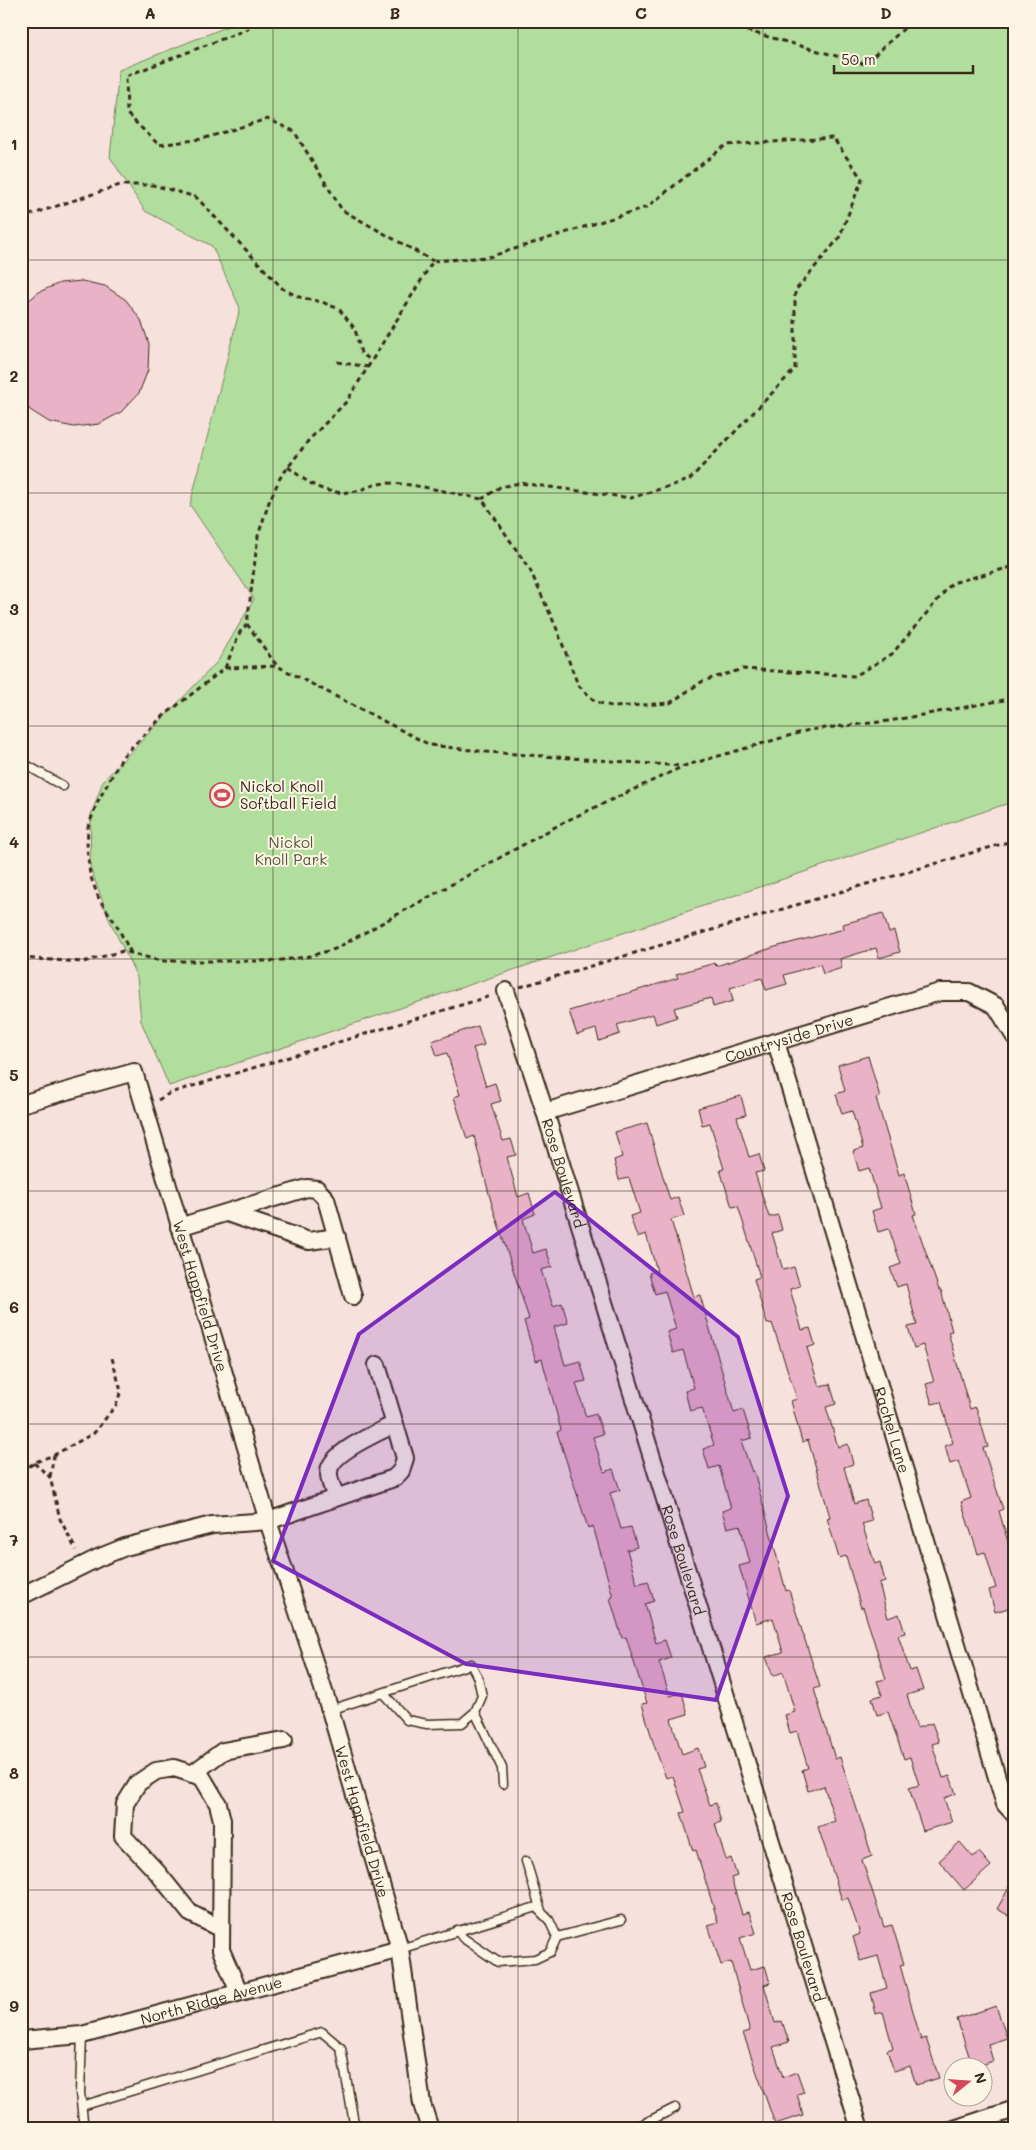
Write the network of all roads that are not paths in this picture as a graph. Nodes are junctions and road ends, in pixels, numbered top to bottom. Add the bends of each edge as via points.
1 (21, 762) edge
2 (62, 786) dead end
3 (506, 991) road end
4 (1015, 1037) edge
5 (776, 1042) junction
6 (21, 1104) edge
7 (546, 1112) junction
8 (227, 1213) junction
9 (179, 1227) junction
10 (337, 1237) junction
11 (353, 1296) dead end
12 (377, 1366) dead end
13 (395, 1424) junction
14 (336, 1497) junction
15 (268, 1521) junction
16 (21, 1596) edge
17 (383, 1693) junction
18 (330, 1710) junction
19 (474, 1712) junction
20 (284, 1740) dead end
21 (192, 1774) junction
22 (503, 1784) dead end
23 (1015, 1815) edge
24 (526, 1861) dead end
25 (542, 1912) junction
26 (621, 1920) dead end
27 (221, 1930) junction
28 (457, 1930) junction
29 (557, 1938) junction
30 (400, 1949) junction
31 (239, 1992) junction
32 (82, 2036) junction
33 (21, 2040) edge
34 (82, 2106) junction
35 (675, 2108) dead end
36 (1015, 2110) edge
37 (84, 2129) edge
38 (356, 2129) edge
39 (430, 2129) edge
40 (633, 2129) edge
41 (860, 2129) edge
42 (954, 2129) edge

1 - 2 lane
3 - 7 street, Rose Boulevard
4 - 5 street, Countryside Drive via 996,1006 969,992 940,992
5 - 7 street, Countryside Drive
5 - 23 street, Rachel Lane via 1005,1804
6 - 9 street, West Happfield Drive via 134,1072
7 - 41 street, Rose Boulevard
8 - 9 street
8 - 10 street via 309,1241
8 - 10 street via 307,1188 317,1190 326,1199
9 - 15 street, West Happfield Drive
10 - 11 street
12 - 13 street
13 - 14 street via 335,1460 329,1470
13 - 14 street via 405,1458 401,1471 394,1478
14 - 15 street
15 - 16 street via 212,1526 148,1540 83,1565
15 - 18 street, West Happfield Drive
17 - 18 lane
17 - 19 lane via 407,1720 428,1724 462,1723
17 - 19 lane via 471,1664 482,1696
18 - 30 street, West Happfield Drive
19 - 22 lane via 502,1768
20 - 21 street via 224,1752
21 - 27 street via 202,1777 218,1804 222,1820
21 - 27 street via 174,1768 156,1771 138,1784 125,1804 122,1836 190,1913
24 - 25 lane
25 - 28 lane via 536,1907
25 - 29 lane
26 - 29 lane
27 - 31 street via 221,1950
28 - 29 lane via 463,1938 498,1962 535,1959 550,1952
28 - 30 lane
30 - 31 street, North Ridge Avenue
30 - 39 street, West Happfield Drive via 422,2104
31 - 32 street, North Ridge Avenue
32 - 33 street, North Ridge Avenue
32 - 34 lane
34 - 37 lane
34 - 38 lane via 322,2032 341,2048
35 - 40 lane
36 - 42 street

